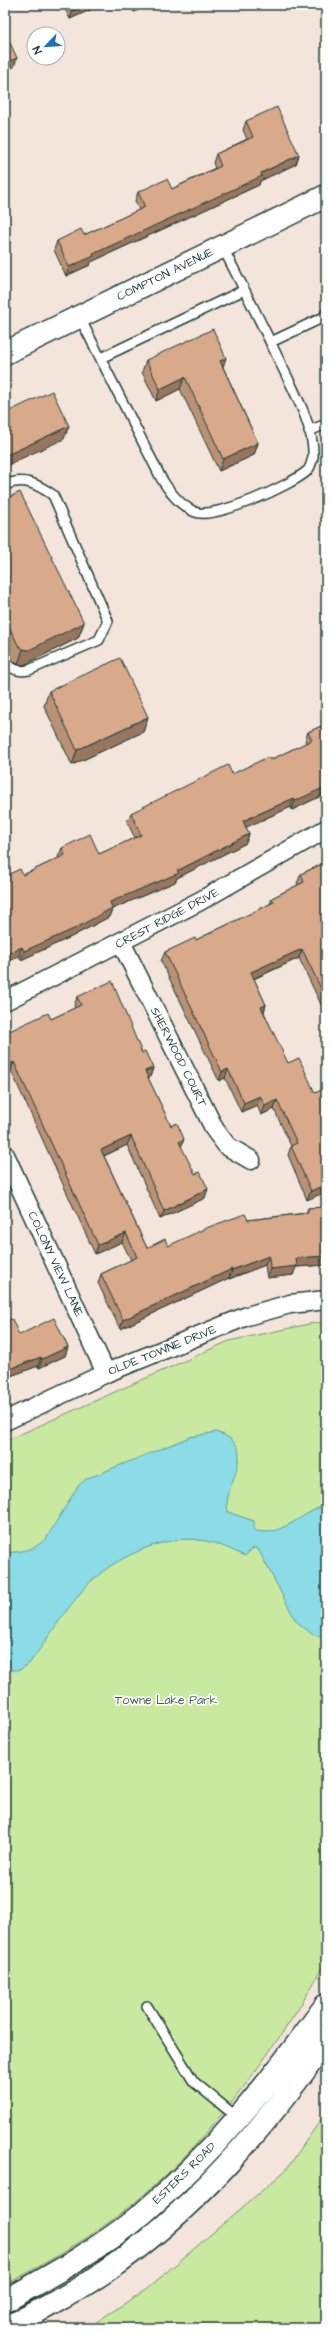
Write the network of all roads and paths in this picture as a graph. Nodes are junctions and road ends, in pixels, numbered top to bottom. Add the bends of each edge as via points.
1 (326, 196) edge
2 (222, 246) junction
3 (244, 290) junction
4 (326, 313) edge
5 (80, 316) junction
6 (271, 342) junction
7 (5, 353) edge
8 (101, 358) junction
9 (326, 424) edge
10 (309, 431) junction
11 (5, 485) edge
12 (5, 660) edge
13 (326, 829) edge
14 (121, 942) junction
15 (5, 1002) edge
16 (5, 1155) edge
17 (251, 1160) dead end
18 (326, 1300) edge
19 (106, 1373) junction
20 (5, 1421) edge
21 (326, 2005) edge
22 (147, 2006) dead end
23 (326, 2041) edge
24 (239, 2118) junction
25 (255, 2134) junction
26 (5, 2301) edge
27 (6, 2328) edge

1 - 2 street, COMPTON AVENUE
2 - 3 lane
2 - 5 street, COMPTON AVENUE
3 - 6 lane
3 - 8 lane
4 - 6 lane via 324,317
5 - 7 street, COMPTON AVENUE
5 - 8 lane
6 - 10 lane via 296,394
8 - 10 lane via 172,496 196,512 213,513 229,509 308,470 313,459
9 - 10 lane
11 - 12 lane via 15,481 35,482 53,495 108,621 99,640 29,670 20,672 10,668
13 - 14 street, CREST RIDGE DRIVE via 200,901
14 - 15 street, CREST RIDGE DRIVE
14 - 17 street, SHERWOOD COURT via 215,1130 227,1146
16 - 19 street, COLONY VIEW LANE
18 - 19 street, OLDE TOWNE DRIVE via 290,1304 247,1316
19 - 20 street, OLDE TOWNE DRIVE
21 - 24 street, ESTERS ROAD
22 - 24 lane via 194,2082
23 - 25 street, ESTERS ROAD
24 - 25 street
24 - 26 street, ESTERS ROAD via 142,2214 90,2251
25 - 27 street, ESTERS ROAD via 197,2195 156,2233 104,2272 52,2305

